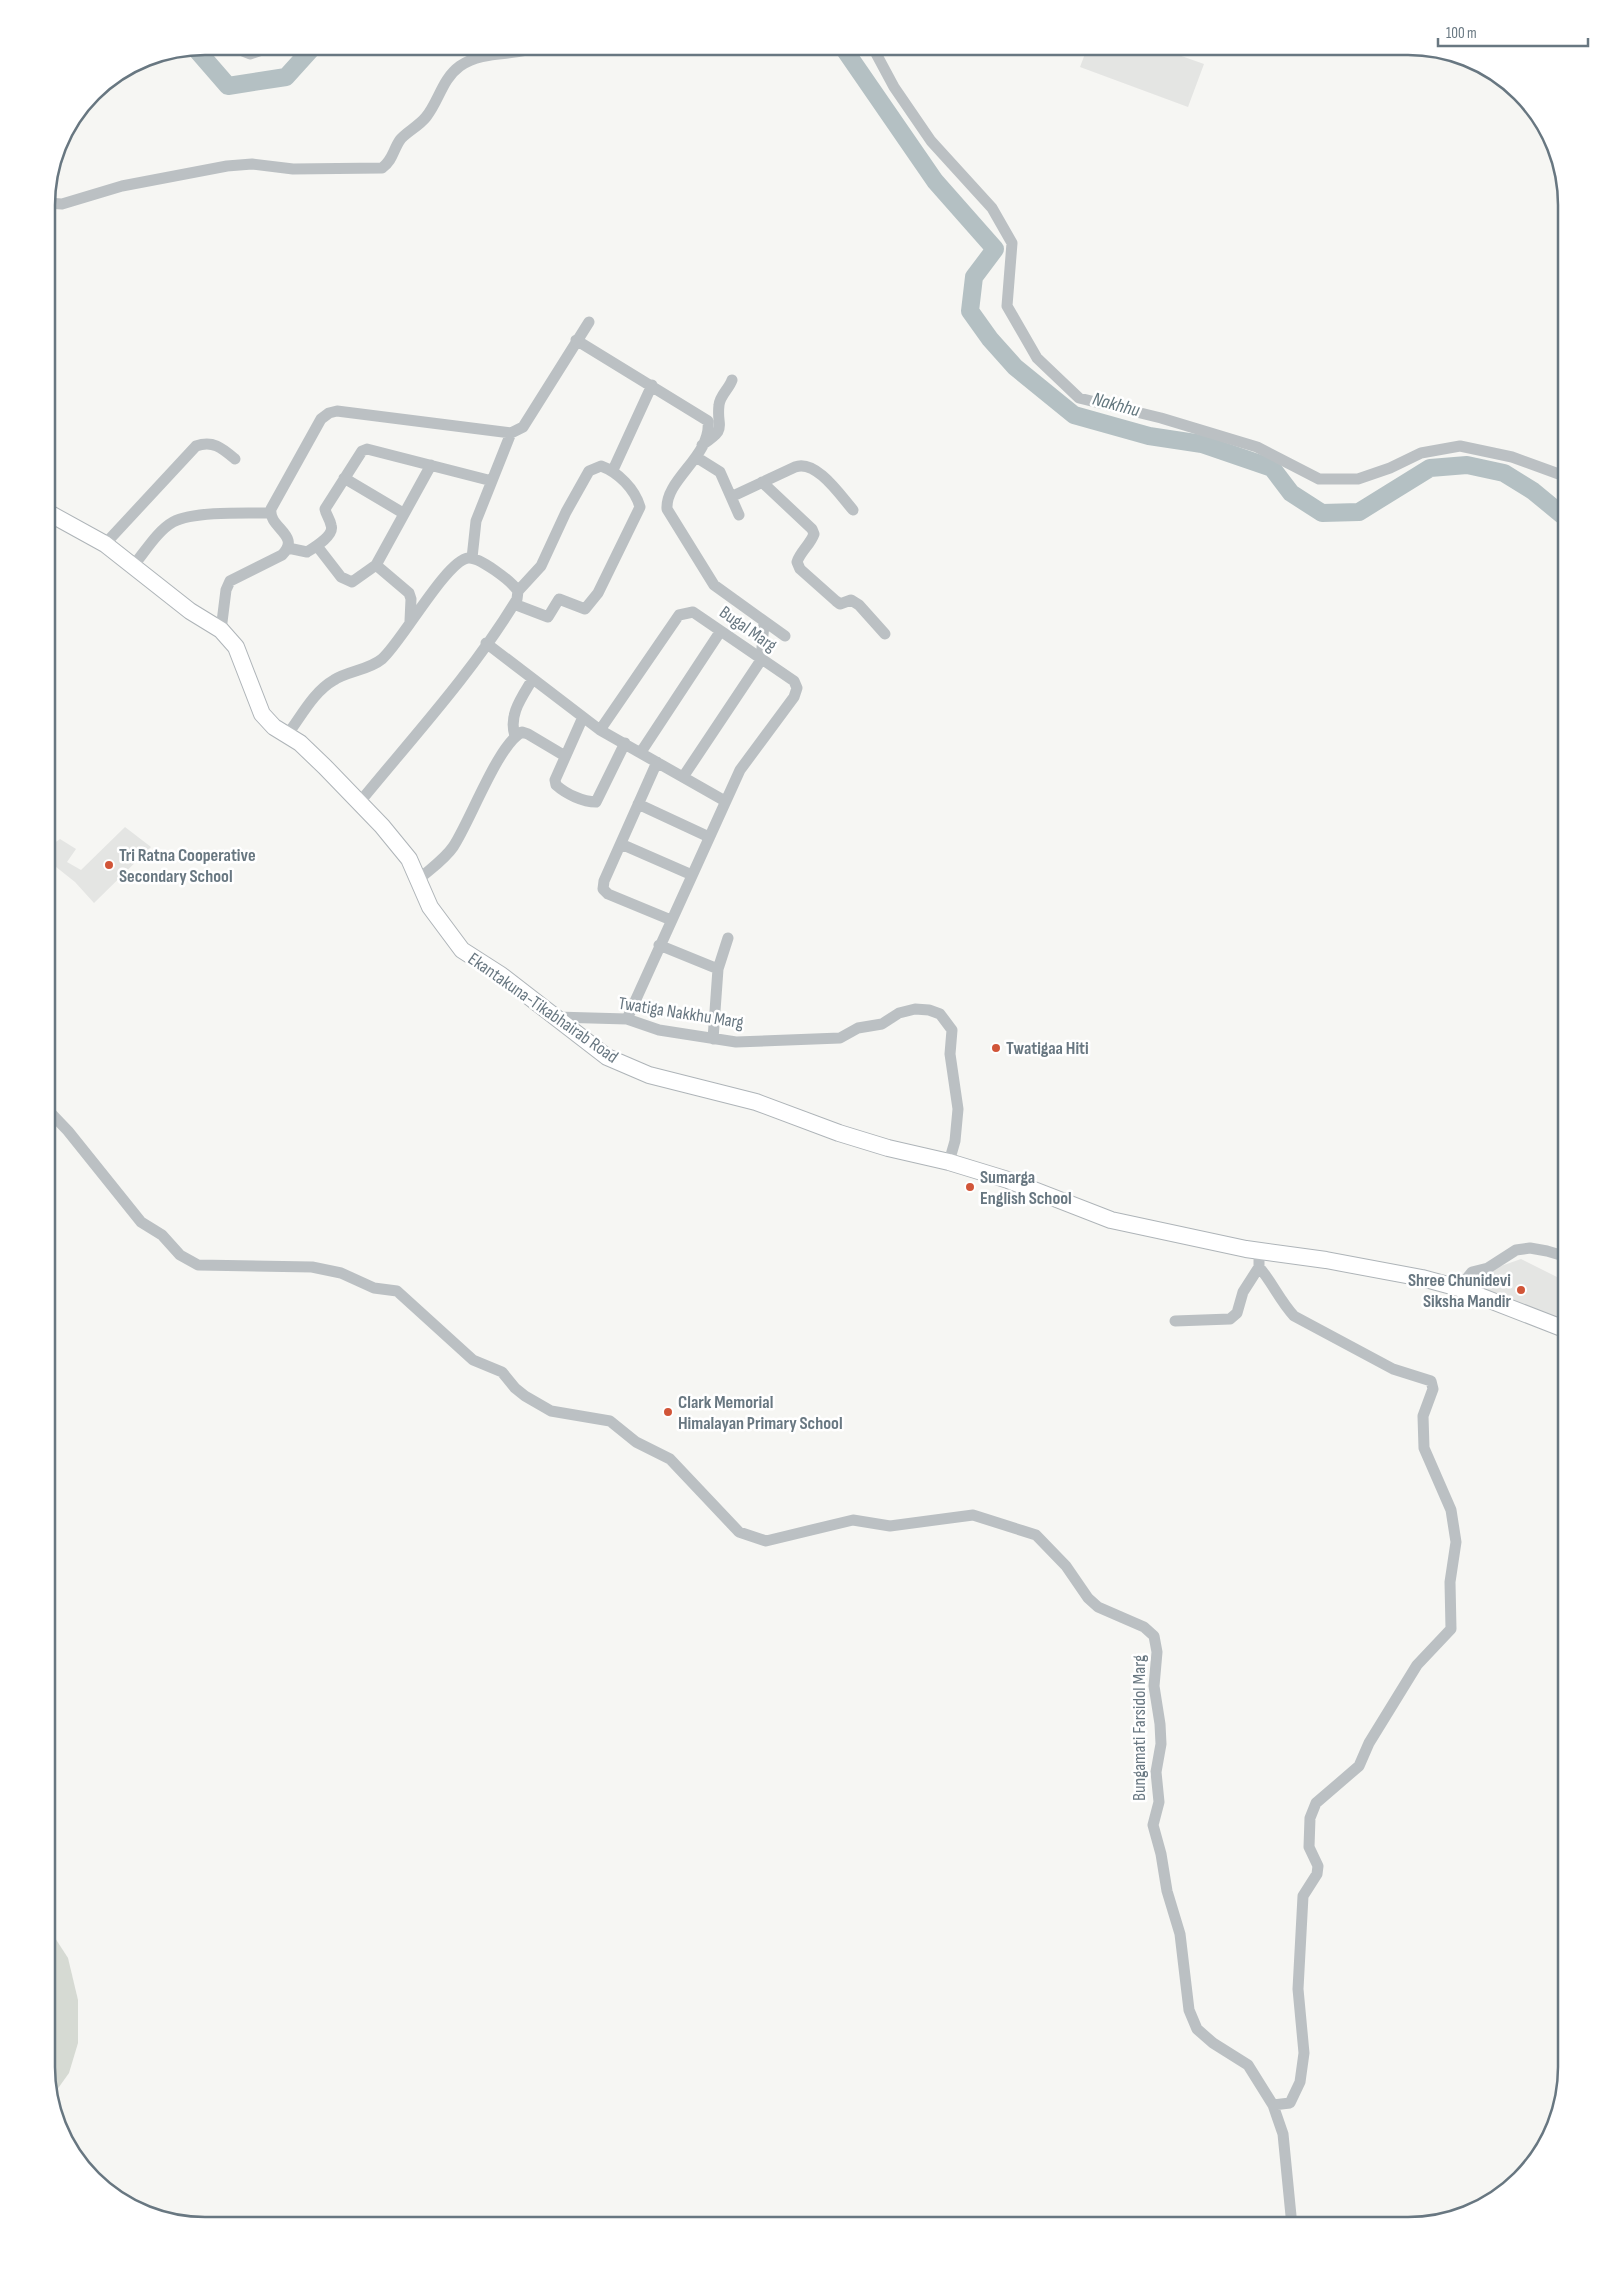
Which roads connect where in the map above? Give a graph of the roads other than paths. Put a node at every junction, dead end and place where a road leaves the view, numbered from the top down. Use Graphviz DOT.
graph roads {
  1 [pos="490,55"];
  2 [pos="877,55"];
  3 [pos="55,204"];
  4 [pos="589,322"];
  5 [pos="576,340"];
  6 [pos="732,380"];
  7 [pos="652,386"];
  8 [pos="512,433"];
  9 [pos="702,446"];
  10 [pos="696,457"];
  11 [pos="235,459"];
  12 [pos="431,465"];
  13 [pos="612,470"];
  14 [pos="1558,474"];
  15 [pos="344,478"];
  16 [pos="492,481"];
  17 [pos="762,482"];
  18 [pos="732,496"];
  19 [pos="853,510"];
  20 [pos="270,513"];
  21 [pos="403,514"];
  22 [pos="739,515"];
  23 [pos="55,517"];
  24 [pos="105,544"];
  25 [pos="317,546"];
  26 [pos="288,548"];
  27 [pos="472,558"];
  28 [pos="376,565"];
  29 [pos="133,566"];
  30 [pos="518,591"];
  31 [pos="514,604"];
  32 [pos="410,621"];
  33 [pos="764,623"];
  34 [pos="221,630"];
  35 [pos="720,632"];
  36 [pos="885,634"];
  37 [pos="785,636"];
  38 [pos="486,643"];
  39 [pos="761,660"];
  40 [pos="532,680"];
  41 [pos="584,717"];
  42 [pos="600,730"];
  43 [pos="287,735"];
  44 [pos="515,736"];
  45 [pos="625,744"];
  46 [pos="641,752"];
  47 [pos="565,756"];
  48 [pos="656,762"];
  49 [pos="683,777"];
  50 [pos="725,801"];
  51 [pos="359,803"];
  52 [pos="638,804"];
  53 [pos="709,837"];
  54 [pos="621,844"];
  55 [pos="692,875"];
  56 [pos="419,879"];
  57 [pos="671,920"];
  58 [pos="728,938"];
  59 [pos="660,945"];
  60 [pos="718,969"];
  61 [pos="556,1017"];
  62 [pos="627,1019"];
  63 [pos="713,1039"];
  64 [pos="55,1117"];
  65 [pos="949,1162"];
  66 [pos="1558,1254"];
  67 [pos="1255,1256"];
  68 [pos="1459,1288"];
  69 [pos="1175,1321"];
  70 [pos="1558,1326"];
  71 [pos="1273,2105"];
  72 [pos="1291,2217"];
  1 -- 3 [label="street"];
  2 -- 14 [label="street"];
  4 -- 5 [label="street"];
  5 -- 7 [label="street"];
  5 -- 8 [label="street"];
  6 -- 9 [label="street"];
  7 -- 9 [label="street"];
  7 -- 13 [label="street"];
  8 -- 16 [label="street"];
  8 -- 20 [label="street"];
  9 -- 10 [label="street"];
  10 -- 18 [label="street"];
  10 -- 33 [label="street"];
  11 -- 24 [label="street"];
  12 -- 15 [label="street"];
  12 -- 16 [label="street"];
  12 -- 21 [label="street"];
  13 -- 30 [label="street"];
  13 -- 31 [label="street"];
  15 -- 21 [label="street"];
  15 -- 25 [label="street"];
  16 -- 27 [label="street"];
  17 -- 18 [label="street"];
  17 -- 19 [label="street"];
  17 -- 36 [label="street"];
  18 -- 22 [label="street"];
  20 -- 26 [label="street"];
  20 -- 29 [label="street"];
  21 -- 28 [label="street"];
  23 -- 24 [label="main road, Ekantakuna-Tikabhairab Road"];
  24 -- 29 [label="main road, Ekantakuna-Tikabhairab Road"];
  25 -- 26 [label="street"];
  25 -- 28 [label="street"];
  26 -- 34 [label="street"];
  27 -- 30 [label="street"];
  27 -- 32 [label="street"];
  28 -- 32 [label="street"];
  29 -- 34 [label="main road, Ekantakuna-Tikabhairab Road"];
  30 -- 31 [label="street"];
  31 -- 38 [label="street"];
  32 -- 43 [label="street"];
  33 -- 37 [label="street"];
  33 -- 39 [label="street"];
  34 -- 43 [label="main road, Ekantakuna-Tikabhairab Road"];
  35 -- 39 [label="street, Bugal Marg"];
  35 -- 42 [label="street, Bugal Marg"];
  35 -- 46 [label="street"];
  38 -- 40 [label="street"];
  38 -- 51 [label="street"];
  39 -- 49 [label="street"];
  39 -- 50 [label="street, Bugal Marg"];
  40 -- 41 [label="street"];
  40 -- 44 [label="street"];
  41 -- 42 [label="street"];
  41 -- 47 [label="street"];
  42 -- 45 [label="street"];
  43 -- 51 [label="main road, Ekantakuna-Tikabhairab Road"];
  44 -- 47 [label="street"];
  44 -- 56 [label="street"];
  45 -- 46 [label="street"];
  45 -- 47 [label="street"];
  46 -- 48 [label="street"];
  48 -- 49 [label="street"];
  48 -- 52 [label="street"];
  49 -- 50 [label="street"];
  50 -- 53 [label="street, Bugal Marg"];
  51 -- 56 [label="main road, Ekantakuna-Tikabhairab Road"];
  52 -- 53 [label="street"];
  52 -- 54 [label="street"];
  53 -- 55 [label="street, Bugal Marg"];
  54 -- 55 [label="street"];
  54 -- 57 [label="street"];
  55 -- 57 [label="street, Bugal Marg"];
  56 -- 61 [label="main road, Ekantakuna-Tikabhairab Road"];
  57 -- 59 [label="street, Bugal Marg"];
  58 -- 60 [label="street"];
  59 -- 60 [label="street"];
  59 -- 62 [label="street, Bugal Marg"];
  60 -- 63 [label="street"];
  61 -- 62 [label="street, Twatiga Nakkhu Marg"];
  61 -- 65 [label="main road, Ekantakuna-Tikabhairab Road"];
  62 -- 63 [label="street, Twatiga Nakkhu Marg"];
  63 -- 65 [label="street, Twatiga Nakkhu Marg"];
  64 -- 71 [label="street, Bungamati Farsidol Marg"];
  65 -- 67 [label="main road, Ekantakuna-Tikabhairab Road"];
  66 -- 68 [label="street"];
  67 -- 68 [label="main road, Ekantakuna-Tikabhairab Road"];
  67 -- 69 [label="street"];
  67 -- 71 [label="street"];
  68 -- 70 [label="main road, Ekantakuna-Tikabhairab Road"];
  71 -- 72 [label="street, Bungamati Farsidol Marg"];
}
